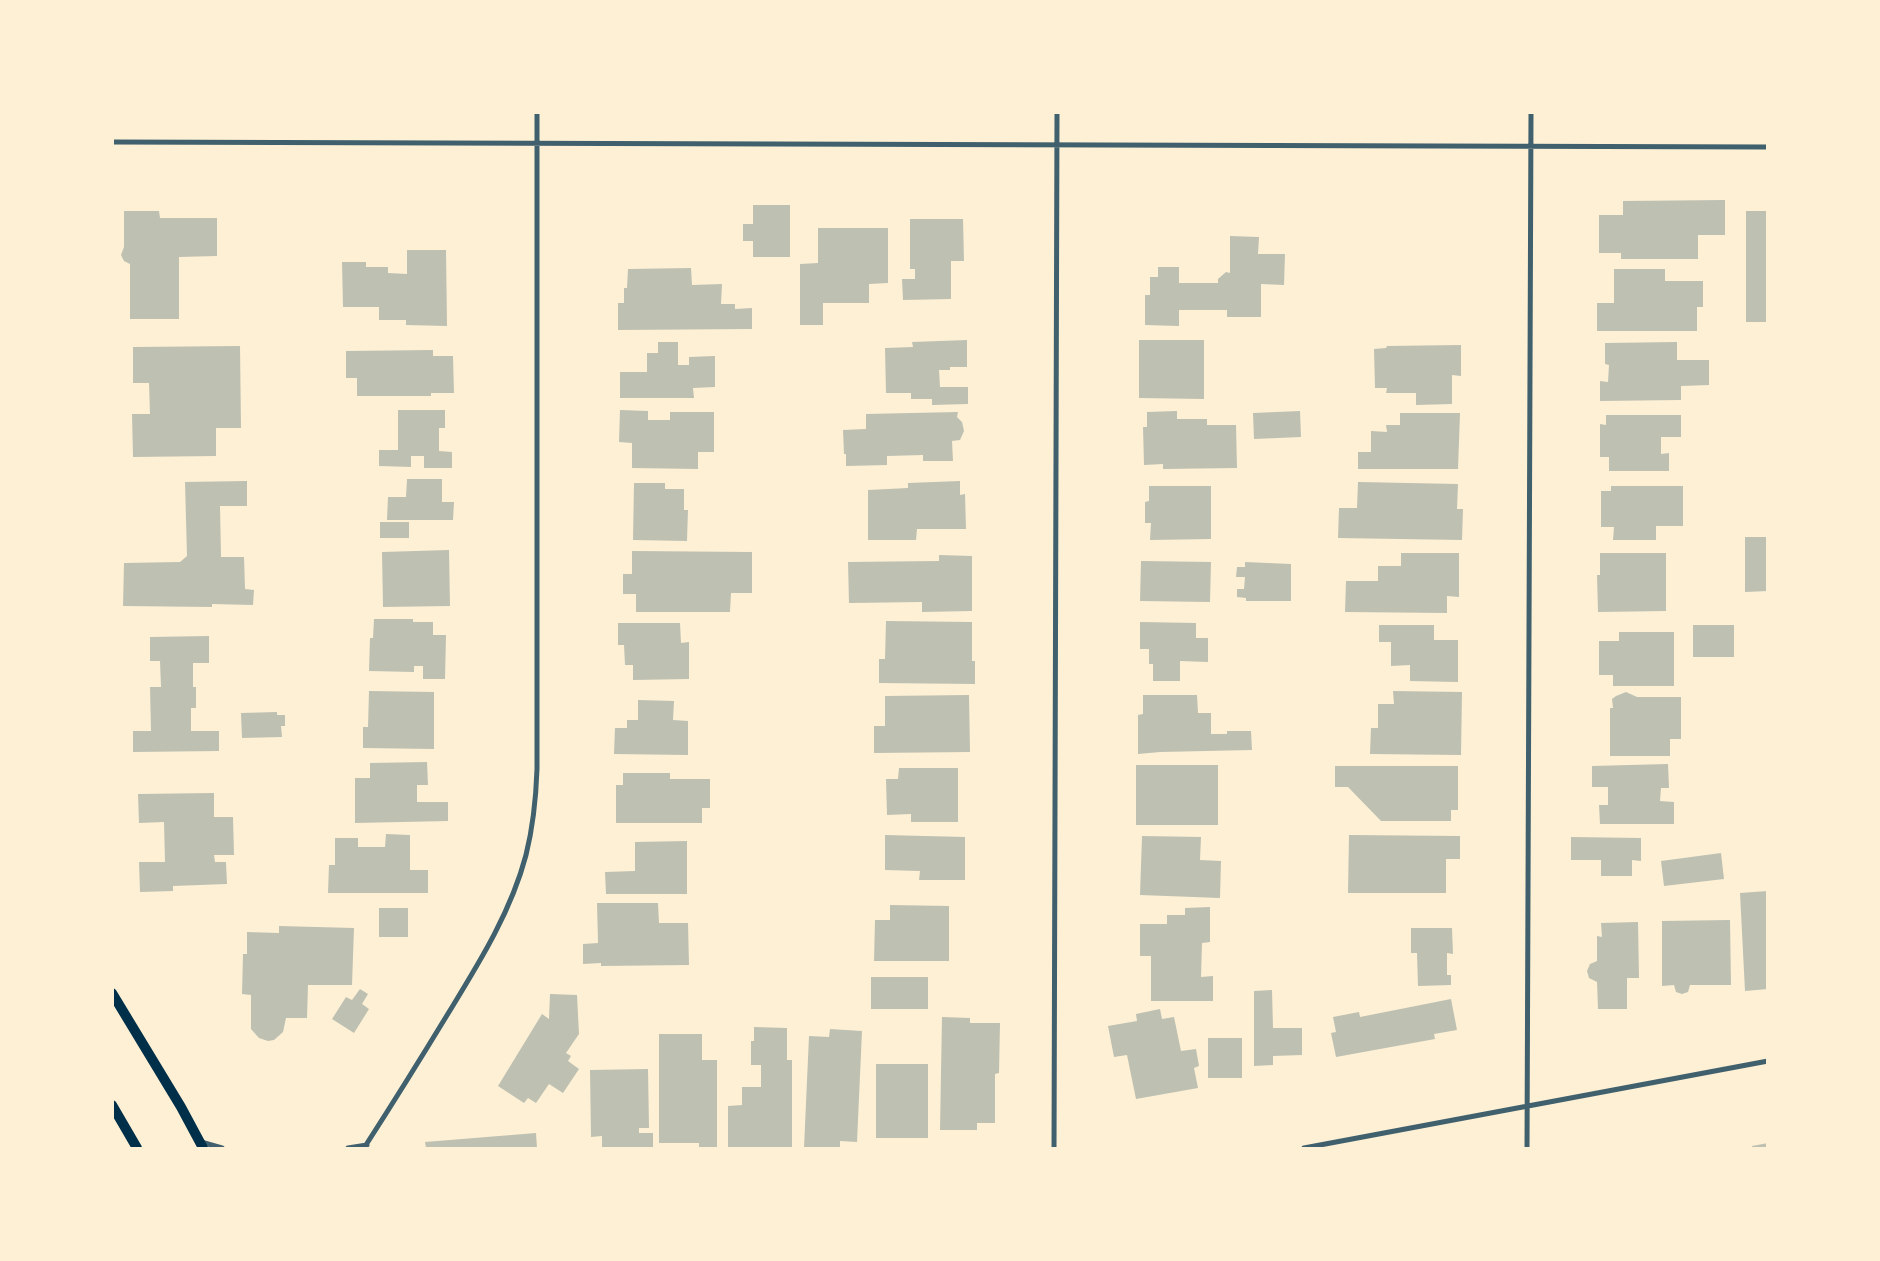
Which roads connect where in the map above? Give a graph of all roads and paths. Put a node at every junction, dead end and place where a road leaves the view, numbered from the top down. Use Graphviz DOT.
graph roads {
  1 [pos="537,112"];
  2 [pos="1057,112"];
  3 [pos="1531,112"];
  4 [pos="112,142"];
  5 [pos="537,143"];
  6 [pos="1057,145"];
  7 [pos="1531,146"];
  8 [pos="1768,146"];
  9 [pos="112,993"];
  10 [pos="1768,1061"];
  11 [pos="112,1105"];
  12 [pos="1527,1107"];
  13 [pos="202,1145"];
  14 [pos="366,1147"];
  15 [pos="137,1148"];
  16 [pos="222,1148"];
  17 [pos="348,1148"];
  18 [pos="1054,1148"];
  19 [pos="1304,1148"];
  20 [pos="1527,1148"];
  1 -- 5 [label="street"];
  2 -- 6 [label="street"];
  3 -- 7 [label="street"];
  4 -- 5 [label="street"];
  5 -- 6 [label="street"];
  5 -- 14 [label="street"];
  6 -- 7 [label="street"];
  6 -- 18 [label="street"];
  7 -- 8 [label="street"];
  7 -- 12 [label="street"];
  9 -- 13 [label="main road"];
  10 -- 12 [label="street"];
  11 -- 15 [label="main road"];
  12 -- 19 [label="street"];
  12 -- 20 [label="street"];
  13 -- 16 [label="street"];
  14 -- 17 [label="street"];
}
